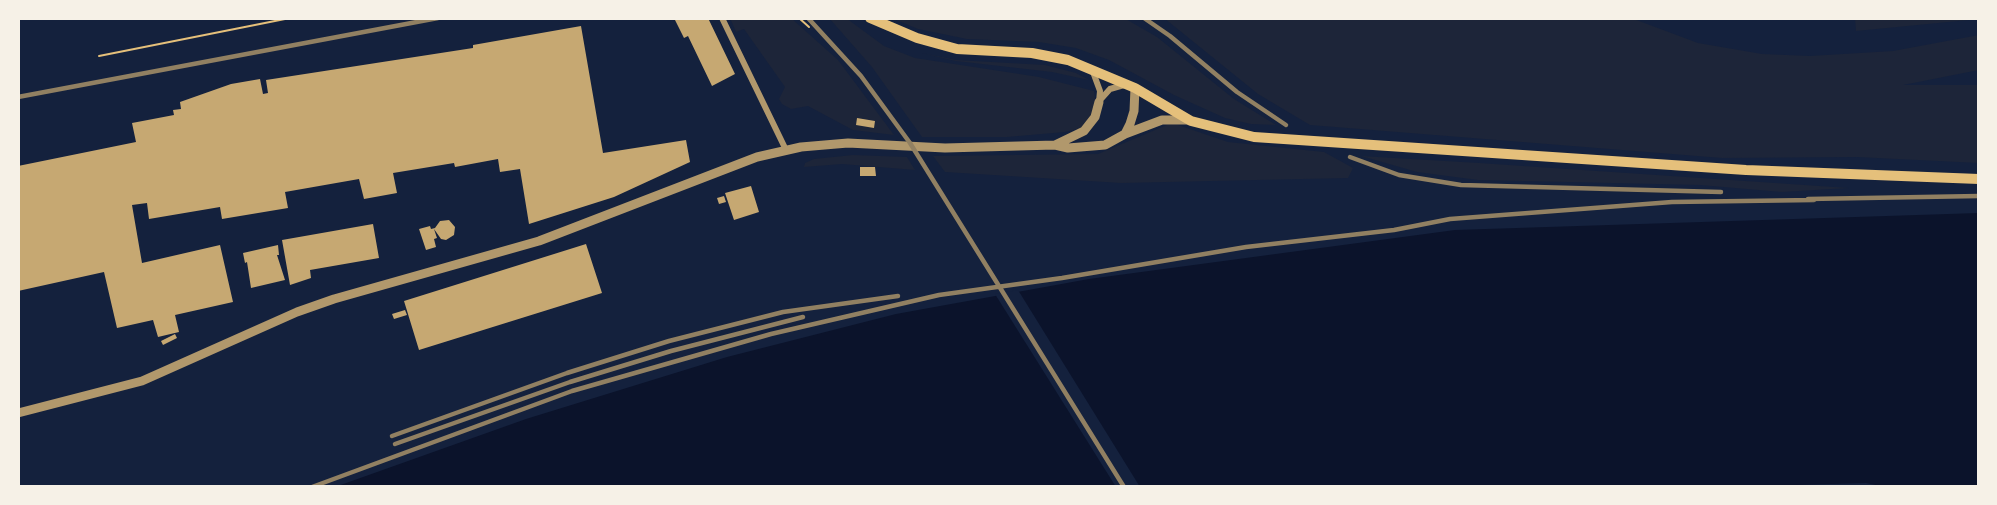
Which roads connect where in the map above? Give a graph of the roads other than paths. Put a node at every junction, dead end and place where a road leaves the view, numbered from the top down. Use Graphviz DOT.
graph roads {
  1 [pos="722,18"];
  2 [pos="870,18"];
  3 [pos="1092,68"];
  4 [pos="1130,86"];
  5 [pos="1099,102"];
  6 [pos="1191,121"];
  7 [pos="1125,134"];
  8 [pos="1055,145"];
  9 [pos="786,150"];
  10 [pos="1979,179"];
  11 [pos="18,413"];
  1 -- 9 [label="street"];
  2 -- 3 [label="main road"];
  3 -- 4 [label="main road"];
  3 -- 5 [label="street"];
  4 -- 5 [label="street"];
  4 -- 6 [label="main road"];
  4 -- 7 [label="street"];
  5 -- 8 [label="street"];
  6 -- 7 [label="street"];
  6 -- 10 [label="main road"];
  7 -- 8 [label="street"];
  8 -- 9 [label="street"];
  9 -- 11 [label="street"];
}
